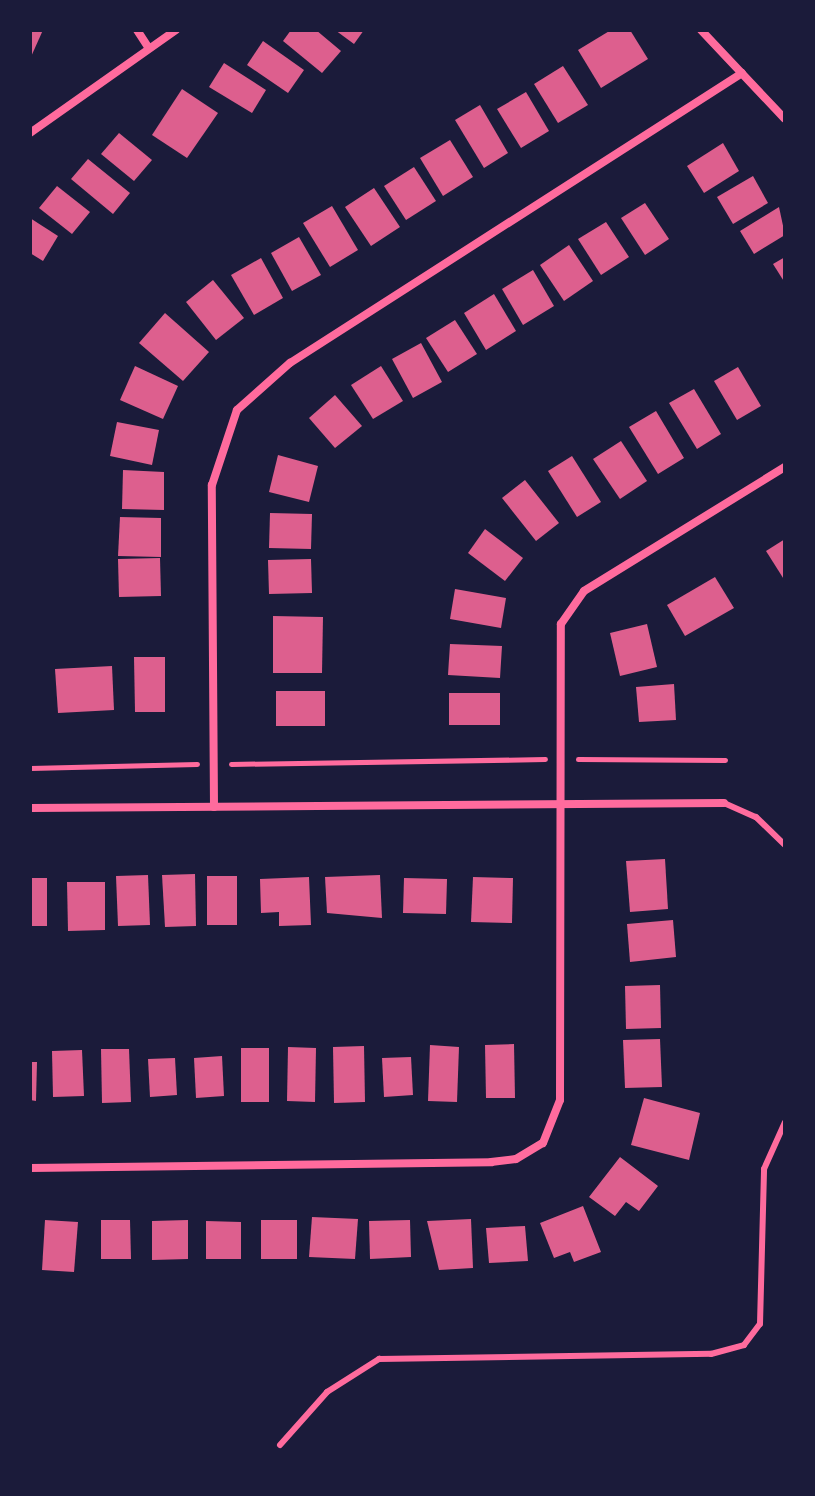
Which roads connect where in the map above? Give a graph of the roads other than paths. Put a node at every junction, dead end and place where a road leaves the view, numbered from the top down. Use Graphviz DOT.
graph roads {
  1 [pos="137,30"];
  2 [pos="176,30"];
  3 [pos="701,30"];
  4 [pos="148,47"];
  5 [pos="742,73"];
  6 [pos="785,119"];
  7 [pos="30,133"];
  8 [pos="785,467"];
  9 [pos="558,803"];
  10 [pos="724,803"];
  11 [pos="214,807"];
  12 [pos="30,808"];
  13 [pos="785,845"];
  14 [pos="785,1122"];
  15 [pos="30,1168"];
  16 [pos="280,1445"];
  1 -- 4 [label="street"];
  2 -- 4 [label="street"];
  3 -- 5 [label="street"];
  4 -- 7 [label="street"];
  5 -- 6 [label="street"];
  5 -- 11 [label="street"];
  8 -- 9 [label="street"];
  9 -- 10 [label="street"];
  9 -- 11 [label="street"];
  9 -- 15 [label="street"];
  10 -- 13 [label="lane"];
  11 -- 12 [label="street"];
  14 -- 16 [label="lane"];
}
